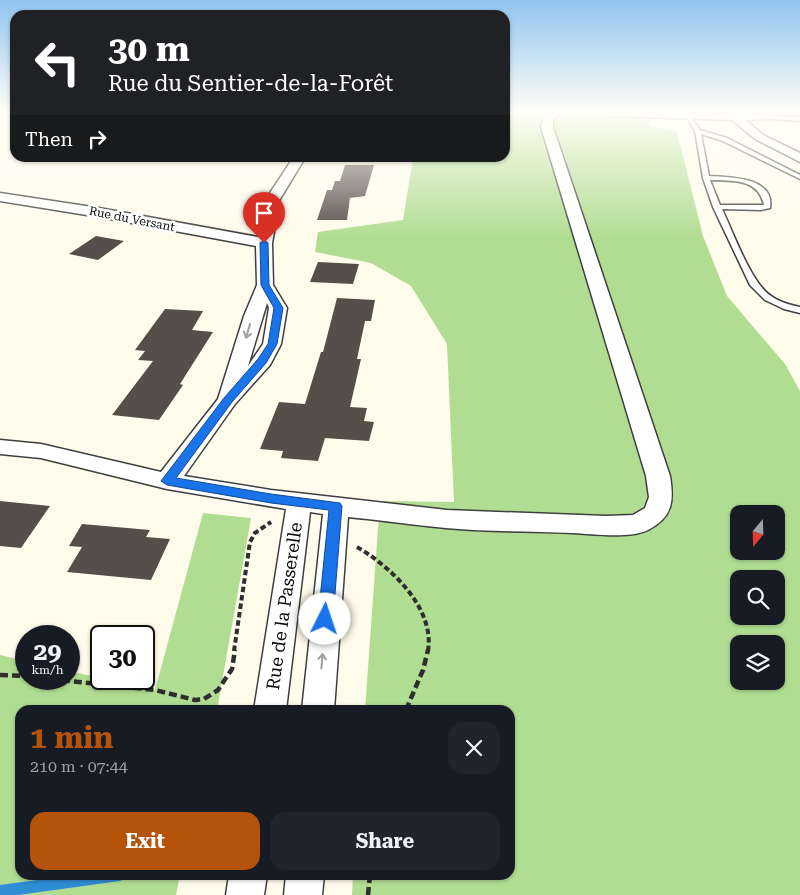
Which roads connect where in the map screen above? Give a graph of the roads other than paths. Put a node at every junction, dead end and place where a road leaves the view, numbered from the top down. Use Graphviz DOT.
graph roads {
  1 [pos="557,155"];
  2 [pos="702,155"];
  3 [pos="753,155"];
  4 [pos="296,162"];
  5 [pos="706,178"];
  6 [pos="800,178"];
  7 [pos="0,198"];
  8 [pos="717,206"];
  9 [pos="264,243"];
  10 [pos="265,285"];
  11 [pos="800,310"];
  12 [pos="228,400"];
  13 [pos="0,447"];
  14 [pos="167,481"];
  15 [pos="299,502"];
  16 [pos="336,506"];
  17 [pos="271,705"];
  18 [pos="318,705"];
  19 [pos="247,880"];
  20 [pos="304,880"];
  21 [pos="245,895"];
  22 [pos="303,895"];
  1 -- 16 [label="street"];
  2 -- 5 [label="lane"];
  3 -- 6 [label="lane"];
  4 -- 9 [label="street"];
  5 -- 8 [label="lane"];
  5 -- 8 [label="lane"];
  7 -- 9 [label="street, Rue du Versant"];
  8 -- 11 [label="lane"];
  9 -- 10 [label="street"];
  10 -- 12 [label="street, one-way"];
  10 -- 12 [label="street"];
  12 -- 14 [label="street"];
  13 -- 14 [label="street"];
  14 -- 15 [label="street"];
  15 -- 16 [label="street"];
  15 -- 17 [label="street, Rue de la Passerelle"];
  18 -- 16 [label="street, one-way"];
  19 -- 21 [label="street"];
  20 -- 22 [label="street"];
}
